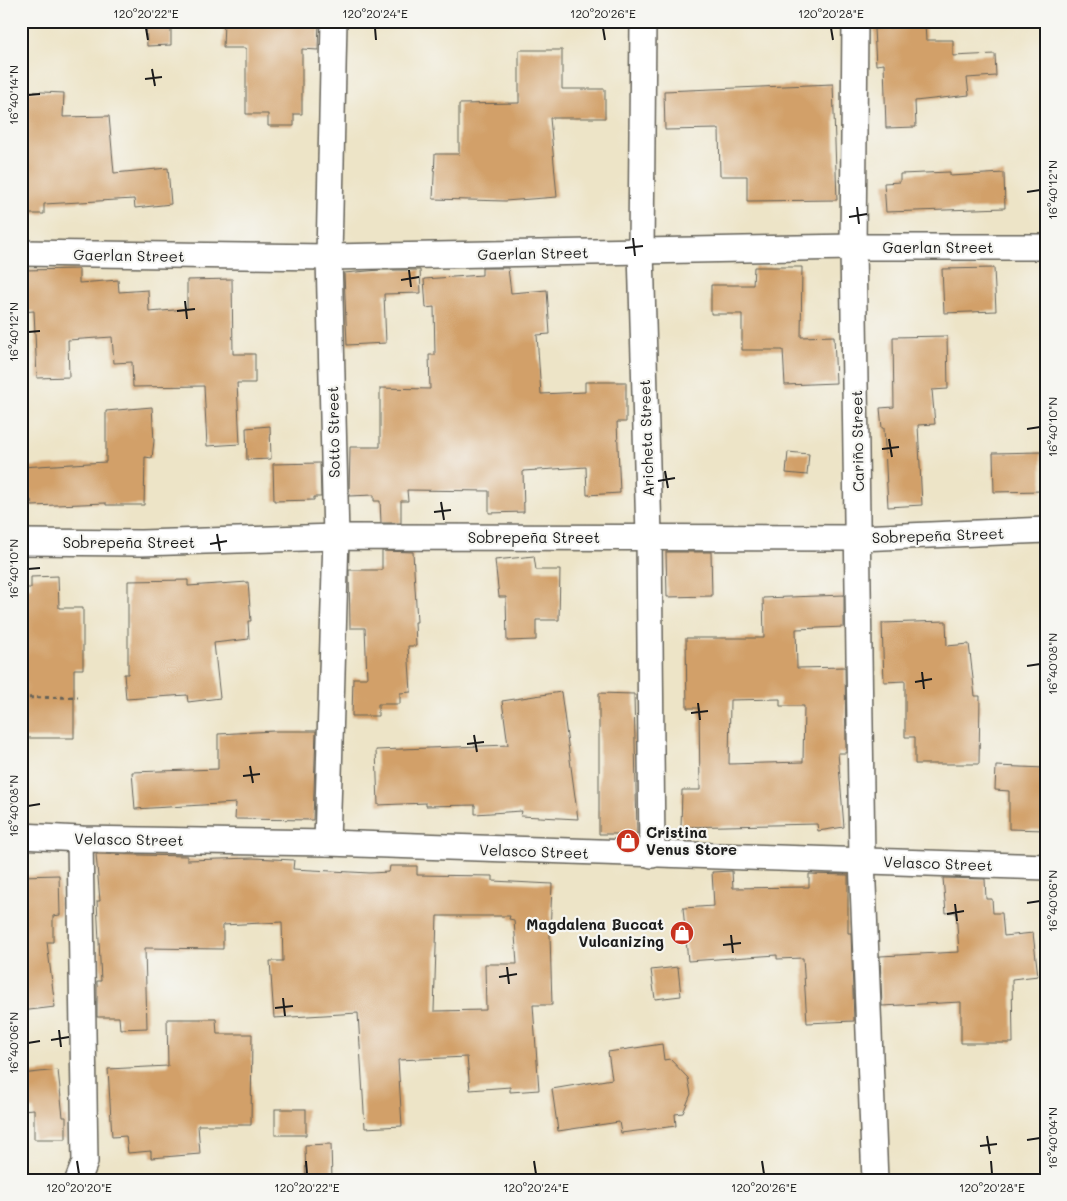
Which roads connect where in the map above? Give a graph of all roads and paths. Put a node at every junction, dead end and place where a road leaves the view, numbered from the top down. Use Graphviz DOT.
graph roads {
  1 [pos="334,21"];
  2 [pos="643,21"];
  3 [pos="855,21"];
  4 [pos="1046,247"];
  5 [pos="853,248"];
  6 [pos="641,251"];
  7 [pos="21,253"];
  8 [pos="329,257"];
  9 [pos="1046,530"];
  10 [pos="649,536"];
  11 [pos="336,537"];
  12 [pos="859,538"];
  13 [pos="21,542"];
  14 [pos="78,697"];
  15 [pos="21,698"];
  16 [pos="21,836"];
  17 [pos="80,839"];
  18 [pos="327,842"];
  19 [pos="652,855"];
  20 [pos="862,860"];
  21 [pos="1046,867"];
  22 [pos="81,1171"];
  23 [pos="875,1180"];
  1 -- 8 [label="street, Sotto Street"];
  2 -- 6 [label="street, Aricheta Street"];
  3 -- 5 [label="street, Cariño Street"];
  4 -- 5 [label="street, Gaerlan Street"];
  5 -- 6 [label="street, Gaerlan Street"];
  5 -- 12 [label="street, Cariño Street"];
  6 -- 8 [label="street, Gaerlan Street"];
  6 -- 10 [label="street, Aricheta Street"];
  7 -- 8 [label="street, Gaerlan Street"];
  8 -- 11 [label="street, Sotto Street"];
  9 -- 12 [label="street, Sobrepeña Street"];
  10 -- 11 [label="street, Sobrepeña Street"];
  10 -- 12 [label="street, Sobrepeña Street"];
  10 -- 19 [label="street, Aricheta Street"];
  11 -- 13 [label="street, Sobrepeña Street"];
  11 -- 18 [label="street, Sotto Street"];
  12 -- 20 [label="street, Cariño Street"];
  14 -- 15 [label="path"];
  16 -- 17 [label="street, Velasco Street"];
  17 -- 18 [label="street, Velasco Street"];
  17 -- 22 [label="street"];
  18 -- 19 [label="street, Velasco Street"];
  19 -- 20 [label="street, Velasco Street"];
  20 -- 21 [label="street, Velasco Street"];
  20 -- 23 [label="street, Cariño Street"];
}
